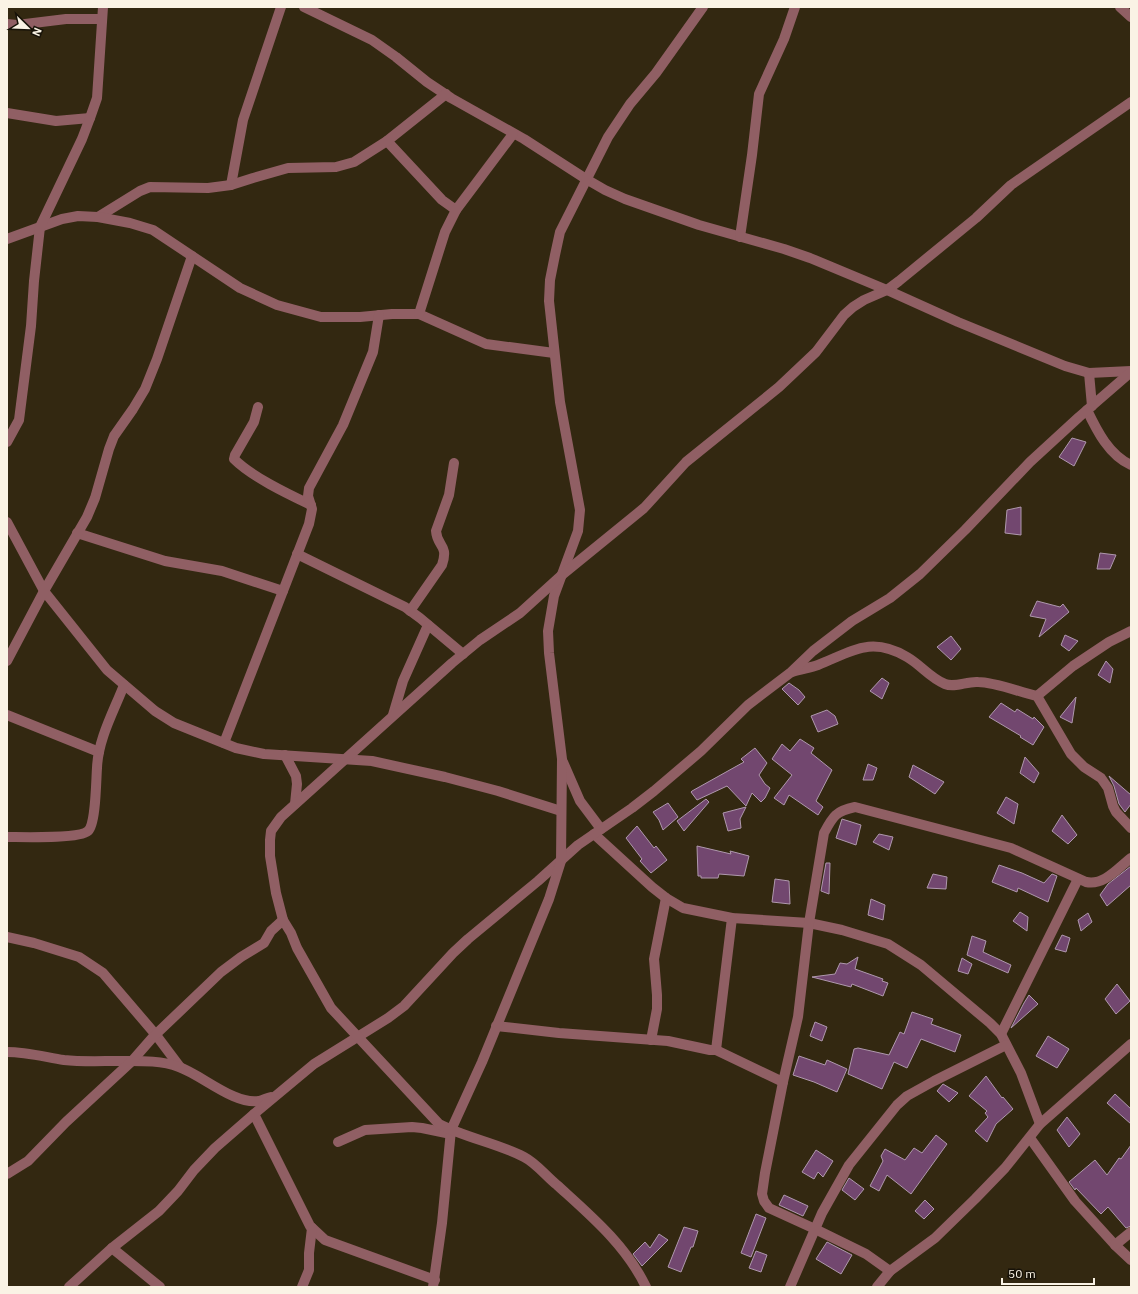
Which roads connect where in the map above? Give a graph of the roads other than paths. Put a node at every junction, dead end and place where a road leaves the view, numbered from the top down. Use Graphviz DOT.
graph roads {
  1 [pos="103,7"];
  2 [pos="281,7"];
  3 [pos="304,7"];
  4 [pos="703,7"];
  5 [pos="794,7"];
  6 [pos="1120,7"];
  7 [pos="1131,17"];
  8 [pos="102,19"];
  9 [pos="7,24"];
  10 [pos="446,94"];
  11 [pos="1131,102"];
  12 [pos="7,113"];
  13 [pos="90,118"];
  14 [pos="513,134"];
  15 [pos="387,141"];
  16 [pos="586,179"];
  17 [pos="230,185"];
  18 [pos="456,210"];
  19 [pos="98,217"];
  20 [pos="40,227"];
  21 [pos="740,237"];
  22 [pos="7,239"];
  23 [pos="192,256"];
  24 [pos="887,290"];
  25 [pos="420,314"];
  26 [pos="379,315"];
  27 [pos="554,353"];
  28 [pos="1131,372"];
  29 [pos="1089,373"];
  30 [pos="258,407"];
  31 [pos="1089,408"];
  32 [pos="7,442"];
  33 [pos="454,463"];
  34 [pos="1131,465"];
  35 [pos="311,505"];
  36 [pos="7,522"];
  37 [pos="77,533"];
  38 [pos="297,554"];
  39 [pos="563,574"];
  40 [pos="44,591"];
  41 [pos="284,591"];
  42 [pos="410,611"];
  43 [pos="428,625"];
  44 [pos="1131,631"];
  45 [pos="463,654"];
  46 [pos="7,661"];
  47 [pos="790,672"];
  48 [pos="124,685"];
  49 [pos="1037,696"];
  50 [pos="7,715"];
  51 [pos="393,716"];
  52 [pos="224,743"];
  53 [pos="99,752"];
  54 [pos="285,755"];
  55 [pos="346,758"];
  56 [pos="562,759"];
  57 [pos="295,804"];
  58 [pos="561,811"];
  59 [pos="1131,828"];
  60 [pos="598,832"];
  61 [pos="7,837"];
  62 [pos="1131,858"];
  63 [pos="560,860"];
  64 [pos="1078,878"];
  65 [pos="666,898"];
  66 [pos="732,918"];
  67 [pos="283,920"];
  68 [pos="809,923"];
  69 [pos="7,937"];
  70 [pos="496,1026"];
  71 [pos="1001,1034"];
  72 [pos="156,1035"];
  73 [pos="358,1036"];
  74 [pos="651,1040"];
  75 [pos="1131,1044"];
  76 [pos="1006,1045"];
  77 [pos="716,1050"];
  78 [pos="7,1052"];
  79 [pos="132,1061"];
  80 [pos="180,1067"];
  81 [pos="783,1082"];
  82 [pos="280,1094"];
  83 [pos="254,1114"];
  84 [pos="1040,1124"];
  85 [pos="451,1132"];
  86 [pos="1030,1138"];
  87 [pos="338,1142"];
  88 [pos="7,1174"];
  89 [pos="312,1228"];
  90 [pos="815,1229"];
  91 [pos="1131,1232"];
  92 [pos="1115,1245"];
  93 [pos="112,1248"];
  94 [pos="1131,1260"];
  95 [pos="890,1271"];
  96 [pos="434,1283"];
  97 [pos="69,1287"];
  98 [pos="160,1287"];
  99 [pos="302,1287"];
  100 [pos="646,1287"];
  101 [pos="790,1287"];
  102 [pos="877,1287"];
  1 -- 8 [label="street"];
  2 -- 17 [label="street"];
  3 -- 10 [label="street"];
  4 -- 16 [label="street"];
  5 -- 21 [label="street"];
  6 -- 7 [label="street"];
  8 -- 9 [label="street"];
  8 -- 13 [label="street"];
  10 -- 14 [label="street"];
  10 -- 15 [label="street"];
  11 -- 24 [label="street"];
  12 -- 13 [label="street"];
  13 -- 20 [label="street"];
  14 -- 16 [label="street"];
  14 -- 18 [label="street"];
  15 -- 17 [label="street"];
  15 -- 18 [label="street"];
  16 -- 21 [label="street"];
  16 -- 27 [label="street"];
  17 -- 19 [label="street"];
  18 -- 25 [label="street"];
  19 -- 20 [label="street"];
  19 -- 23 [label="street"];
  20 -- 22 [label="street"];
  20 -- 32 [label="street"];
  21 -- 24 [label="street"];
  23 -- 26 [label="street"];
  23 -- 37 [label="street"];
  24 -- 29 [label="street"];
  24 -- 39 [label="street"];
  25 -- 26 [label="street"];
  25 -- 27 [label="street"];
  26 -- 35 [label="street"];
  27 -- 39 [label="street"];
  28 -- 29 [label="street"];
  28 -- 31 [label="street"];
  29 -- 31 [label="street"];
  30 -- 35 [label="street"];
  31 -- 34 [label="street"];
  31 -- 47 [label="street"];
  33 -- 42 [label="street"];
  35 -- 38 [label="street"];
  36 -- 40 [label="street"];
  37 -- 40 [label="street"];
  37 -- 41 [label="street"];
  38 -- 41 [label="street"];
  38 -- 42 [label="street"];
  39 -- 45 [label="street"];
  39 -- 56 [label="street"];
  40 -- 46 [label="street"];
  40 -- 48 [label="street"];
  41 -- 52 [label="street"];
  42 -- 43 [label="street"];
  43 -- 45 [label="street"];
  43 -- 51 [label="street"];
  44 -- 49 [label="street"];
  45 -- 51 [label="street"];
  47 -- 49 [label="street"];
  47 -- 60 [label="street"];
  48 -- 52 [label="street"];
  48 -- 53 [label="street"];
  49 -- 59 [label="street"];
  50 -- 53 [label="street"];
  51 -- 55 [label="street"];
  52 -- 54 [label="street"];
  53 -- 61 [label="street"];
  54 -- 55 [label="street"];
  54 -- 57 [label="street"];
  55 -- 57 [label="street"];
  55 -- 58 [label="street"];
  56 -- 58 [label="street"];
  56 -- 60 [label="street"];
  57 -- 67 [label="street"];
  58 -- 63 [label="street"];
  60 -- 63 [label="street"];
  60 -- 65 [label="street"];
  62 -- 64 [label="street"];
  63 -- 70 [label="street"];
  63 -- 73 [label="street"];
  64 -- 68 [label="street"];
  64 -- 71 [label="street"];
  65 -- 66 [label="street"];
  65 -- 74 [label="street"];
  66 -- 68 [label="street"];
  66 -- 77 [label="street"];
  67 -- 72 [label="street"];
  67 -- 73 [label="street"];
  68 -- 71 [label="street"];
  68 -- 81 [label="street"];
  69 -- 72 [label="street"];
  70 -- 74 [label="street"];
  70 -- 85 [label="street"];
  71 -- 76 [label="street"];
  72 -- 79 [label="street"];
  72 -- 80 [label="street"];
  73 -- 82 [label="street"];
  73 -- 85 [label="street"];
  74 -- 77 [label="street"];
  75 -- 84 [label="street"];
  76 -- 84 [label="street"];
  76 -- 90 [label="street"];
  77 -- 81 [label="street"];
  78 -- 79 [label="street"];
  79 -- 80 [label="street"];
  79 -- 88 [label="street"];
  80 -- 82 [label="street"];
  81 -- 90 [label="street"];
  82 -- 83 [label="street"];
  83 -- 89 [label="street"];
  83 -- 93 [label="street"];
  84 -- 86 [label="street"];
  85 -- 87 [label="street"];
  85 -- 96 [label="street"];
  85 -- 100 [label="street"];
  86 -- 92 [label="street"];
  86 -- 95 [label="street"];
  89 -- 96 [label="street"];
  89 -- 99 [label="street"];
  90 -- 95 [label="street"];
  90 -- 101 [label="street"];
  91 -- 92 [label="street"];
  92 -- 94 [label="street"];
  93 -- 97 [label="street"];
  93 -- 98 [label="street"];
  95 -- 102 [label="street"];
}
